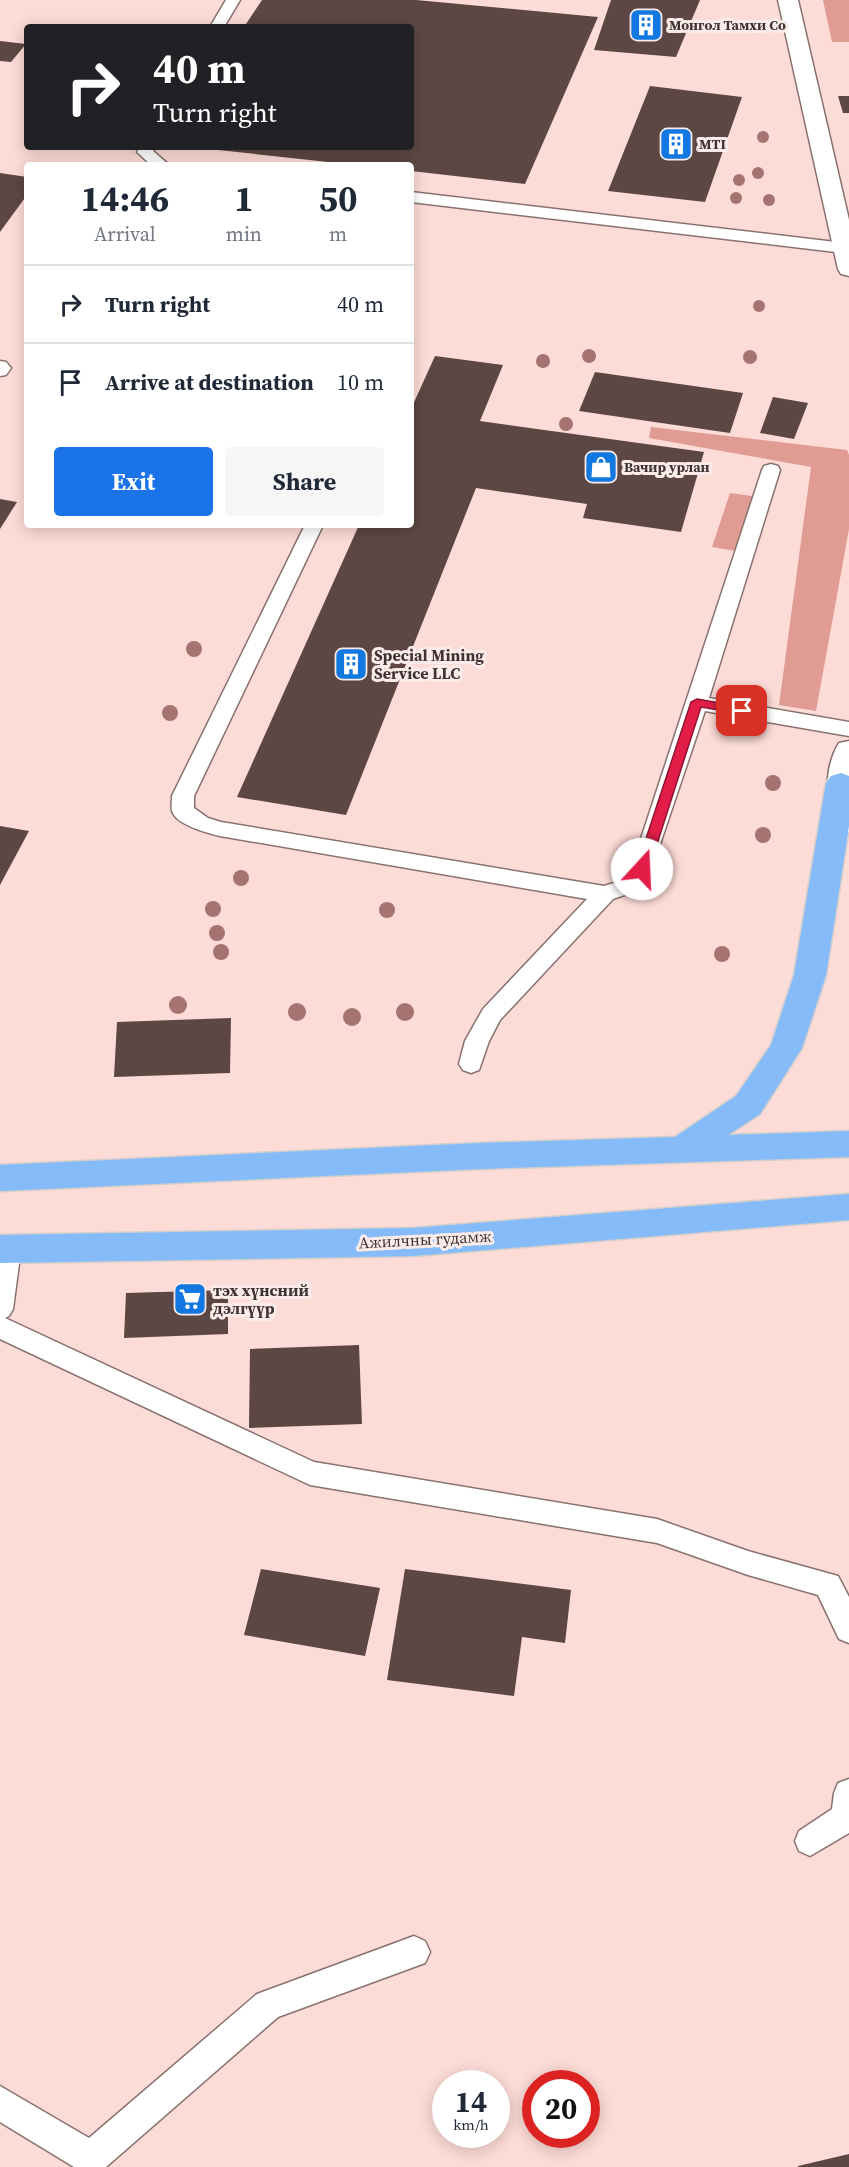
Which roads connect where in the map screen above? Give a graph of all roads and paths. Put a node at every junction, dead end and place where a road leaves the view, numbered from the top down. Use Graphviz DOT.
graph roads {
  1 [pos="233,0"];
  2 [pos="788,0"];
  3 [pos="219,24"];
  4 [pos="146,150"];
  5 [pos="157,162"];
  6 [pos="414,196"];
  7 [pos="847,259"];
  8 [pos="0,366"];
  9 [pos="0,371"];
  10 [pos="771,470"];
  11 [pos="313,528"];
  12 [pos="697,702"];
  13 [pos="849,729"];
  14 [pos="849,750"];
  15 [pos="841,783"];
  16 [pos="849,822"];
  17 [pos="606,894"];
  18 [pos="471,1064"];
  19 [pos="849,1144"];
  20 [pos="679,1151"];
  21 [pos="0,1178"];
  22 [pos="849,1207"];
  23 [pos="4,1249"];
  24 [pos="0,1309"];
  25 [pos="0,1327"];
  26 [pos="849,1630"];
  27 [pos="849,1794"];
  28 [pos="810,1840"];
  29 [pos="414,1952"];
  30 [pos="0,2103"];
  31 [pos="91,2162"];
  1 -- 3 [label="lane"];
  2 -- 7 [label="street"];
  4 -- 5 [label="lane"];
  6 -- 7 [label="lane"];
  8 -- 9 [label="lane"];
  10 -- 12 [label="lane"];
  11 -- 17 [label="lane"];
  12 -- 13 [label="lane"];
  12 -- 17 [label="lane"];
  14 -- 15 [label="street"];
  15 -- 16 [label="street"];
  15 -- 20 [label="main road"];
  17 -- 18 [label="lane"];
  19 -- 20 [label="main road"];
  20 -- 21 [label="main road"];
  22 -- 23 [label="main road, Ажилчны гудамж"];
  23 -- 24 [label="lane"];
  25 -- 26 [label="lane"];
  27 -- 28 [label="lane"];
  29 -- 31 [label="lane"];
  30 -- 31 [label="lane"];
}
